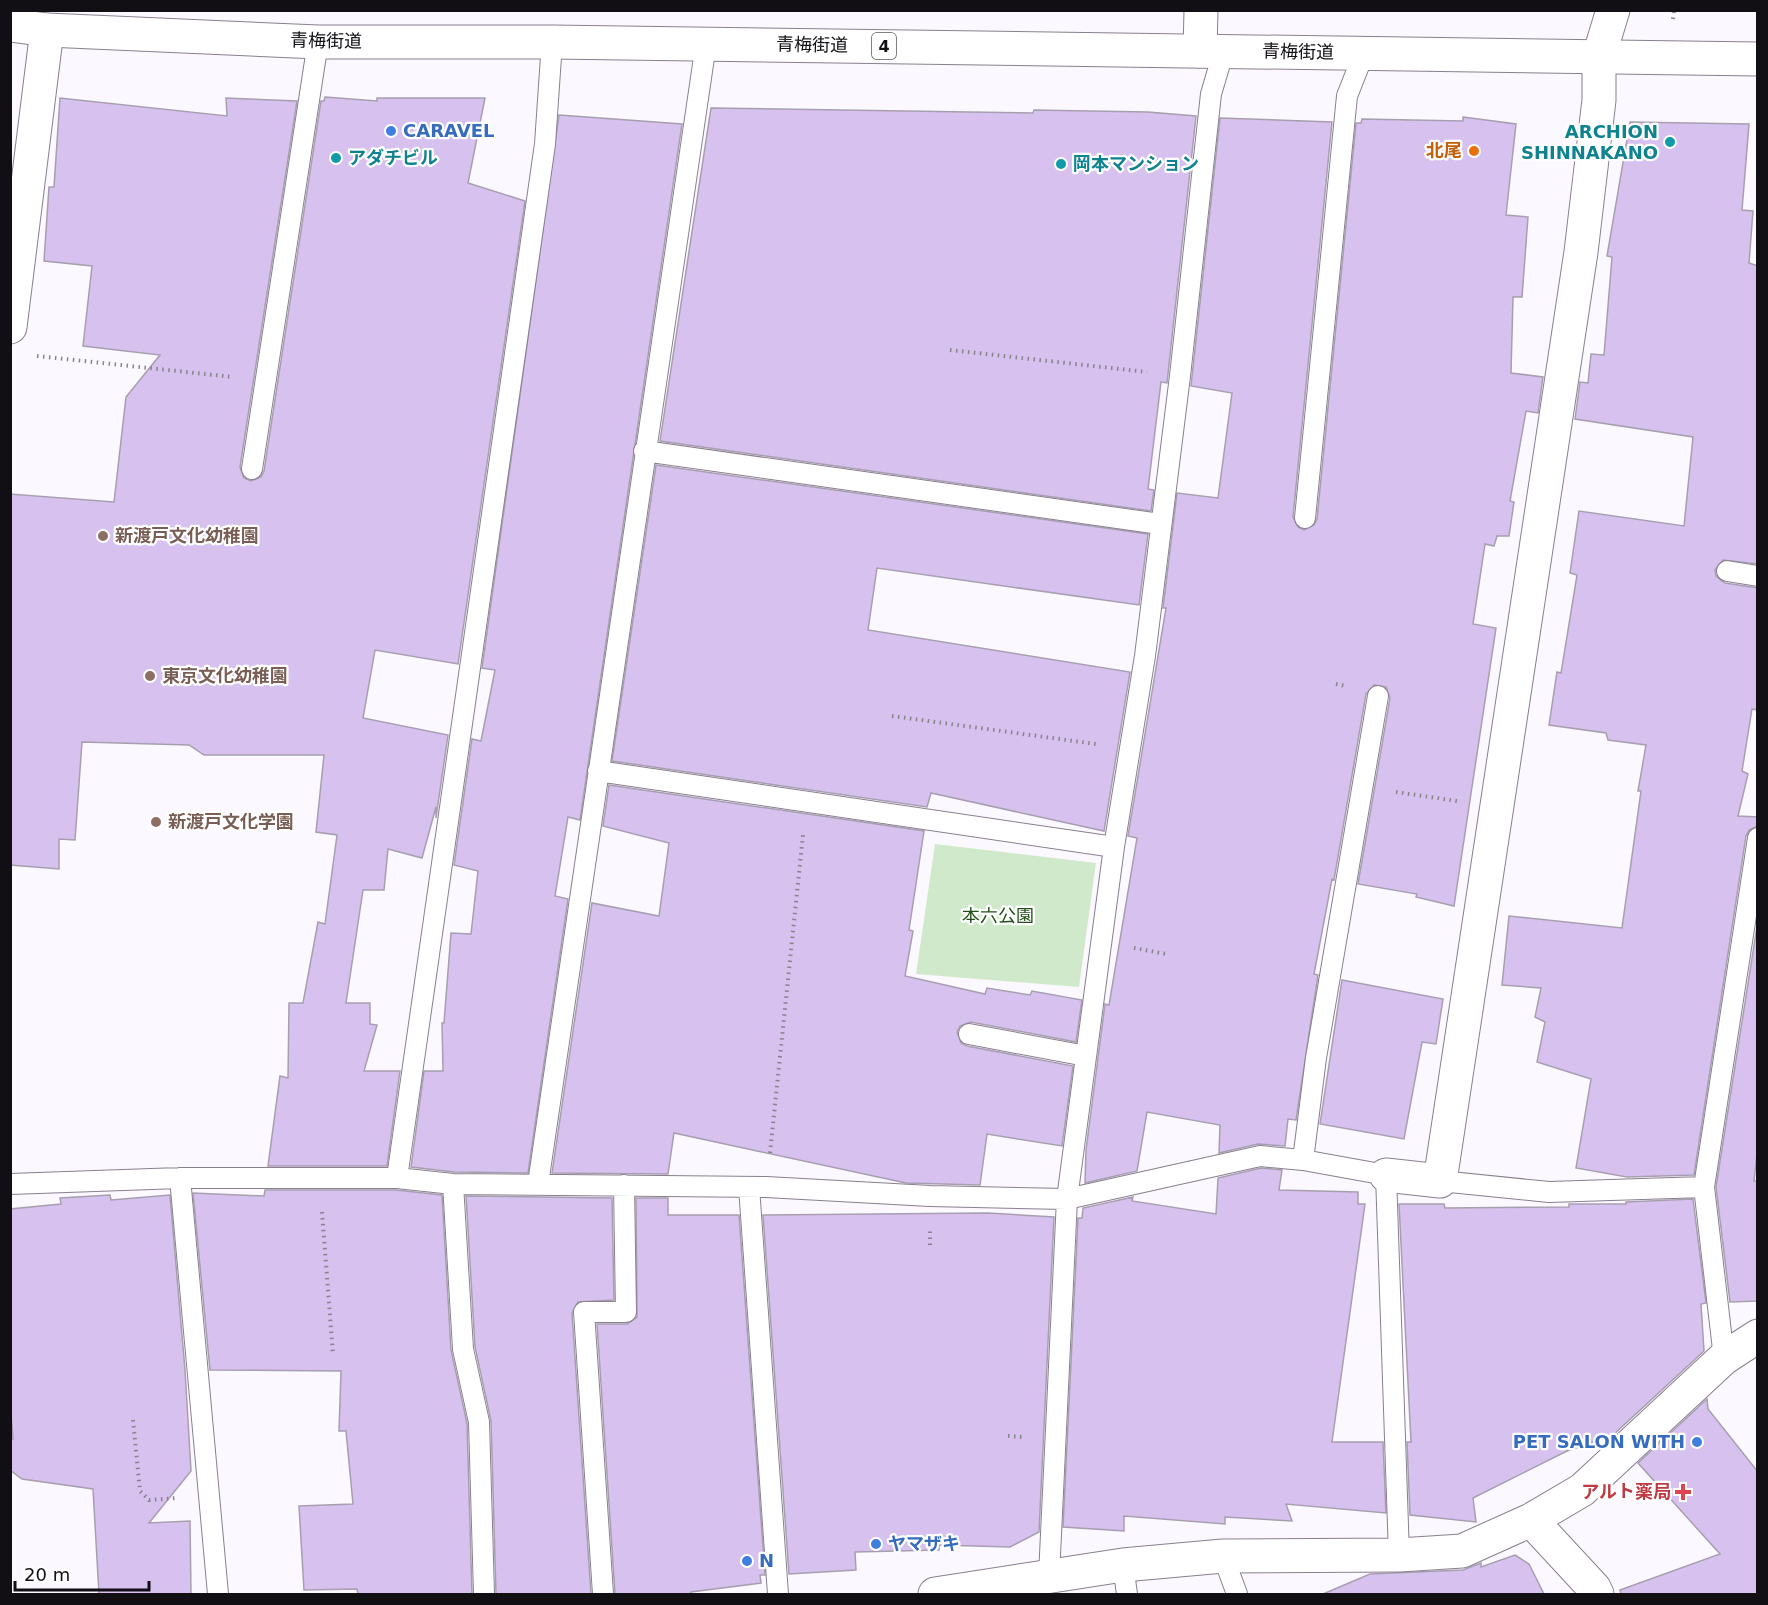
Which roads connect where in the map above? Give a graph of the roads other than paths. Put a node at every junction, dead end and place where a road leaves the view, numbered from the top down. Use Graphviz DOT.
graph roads {
  1 [pos="1201,10"];
  2 [pos="1613,10"];
  3 [pos="10,25"];
  4 [pos="47,30"];
  5 [pos="318,42"];
  6 [pos="552,42"];
  7 [pos="706,44"];
  8 [pos="1212,51"];
  9 [pos="1364,53"];
  10 [pos="1599,56"];
  11 [pos="1758,59"];
  12 [pos="10,327"];
  13 [pos="644,452"];
  14 [pos="252,469"];
  15 [pos="1305,518"];
  16 [pos="1160,524"];
  17 [pos="1727,570"];
  18 [pos="1758,576"];
  19 [pos="1378,696"];
  20 [pos="598,771"];
  21 [pos="1758,838"];
  22 [pos="1114,846"];
  23 [pos="969,1034"];
  24 [pos="1086,1056"];
  25 [pos="1303,1160"];
  26 [pos="1386,1175"];
  27 [pos="180,1178"];
  28 [pos="397,1178"];
  29 [pos="1440,1181"];
  30 [pos="10,1184"];
  31 [pos="453,1184"];
  32 [pos="538,1184"];
  33 [pos="624,1185"];
  34 [pos="758,1187"];
  35 [pos="1704,1187"];
  36 [pos="1067,1199"];
  37 [pos="1758,1336"];
  38 [pos="1724,1358"];
  39 [pos="1531,1520"];
  40 [pos="1399,1555"];
  41 [pos="1223,1556"];
  42 [pos="1049,1576"];
  43 [pos="1125,1580"];
  44 [pos="218,1594"];
  45 [pos="484,1594"];
  46 [pos="603,1594"];
  47 [pos="777,1594"];
  48 [pos="935,1594"];
  49 [pos="1237,1594"];
  50 [pos="1597,1594"];
  1 -- 8 [label="street"];
  2 -- 10 [label="street"];
  3 -- 4 [label="street, 青梅街道 / 4"];
  4 -- 5 [label="street, 青梅街道 / 4"];
  4 -- 12 [label="street"];
  5 -- 6 [label="street, 青梅街道 / 4"];
  5 -- 14 [label="lane"];
  6 -- 7 [label="street, 青梅街道 / 4"];
  6 -- 28 [label="lane"];
  7 -- 8 [label="street, 青梅街道 / 4"];
  7 -- 13 [label="lane"];
  8 -- 9 [label="street, 青梅街道 / 4"];
  8 -- 16 [label="lane"];
  9 -- 10 [label="street, 青梅街道 / 4"];
  9 -- 15 [label="lane"];
  10 -- 11 [label="street, 青梅街道 / 4"];
  10 -- 29 [label="street"];
  13 -- 16 [label="lane"];
  13 -- 20 [label="lane"];
  16 -- 22 [label="lane"];
  17 -- 18 [label="lane"];
  19 -- 25 [label="lane"];
  20 -- 22 [label="lane"];
  20 -- 32 [label="lane"];
  21 -- 35 [label="lane"];
  22 -- 24 [label="lane"];
  23 -- 24 [label="lane"];
  24 -- 36 [label="lane"];
  25 -- 26 [label="lane"];
  25 -- 36 [label="lane"];
  26 -- 29 [label="street"];
  26 -- 40 [label="lane"];
  27 -- 28 [label="lane"];
  27 -- 30 [label="lane"];
  27 -- 44 [label="lane"];
  28 -- 31 [label="lane"];
  29 -- 35 [label="lane"];
  31 -- 32 [label="lane"];
  31 -- 45 [label="lane"];
  32 -- 33 [label="lane"];
  33 -- 34 [label="lane"];
  33 -- 46 [label="lane"];
  34 -- 36 [label="lane"];
  34 -- 47 [label="lane"];
  35 -- 38 [label="lane"];
  36 -- 42 [label="lane"];
  37 -- 38 [label="street"];
  38 -- 39 [label="street"];
  39 -- 40 [label="street"];
  39 -- 50 [label="street"];
  40 -- 41 [label="street"];
  41 -- 43 [label="street"];
  41 -- 49 [label="lane"];
  42 -- 43 [label="street"];
  42 -- 48 [label="street"];
}
